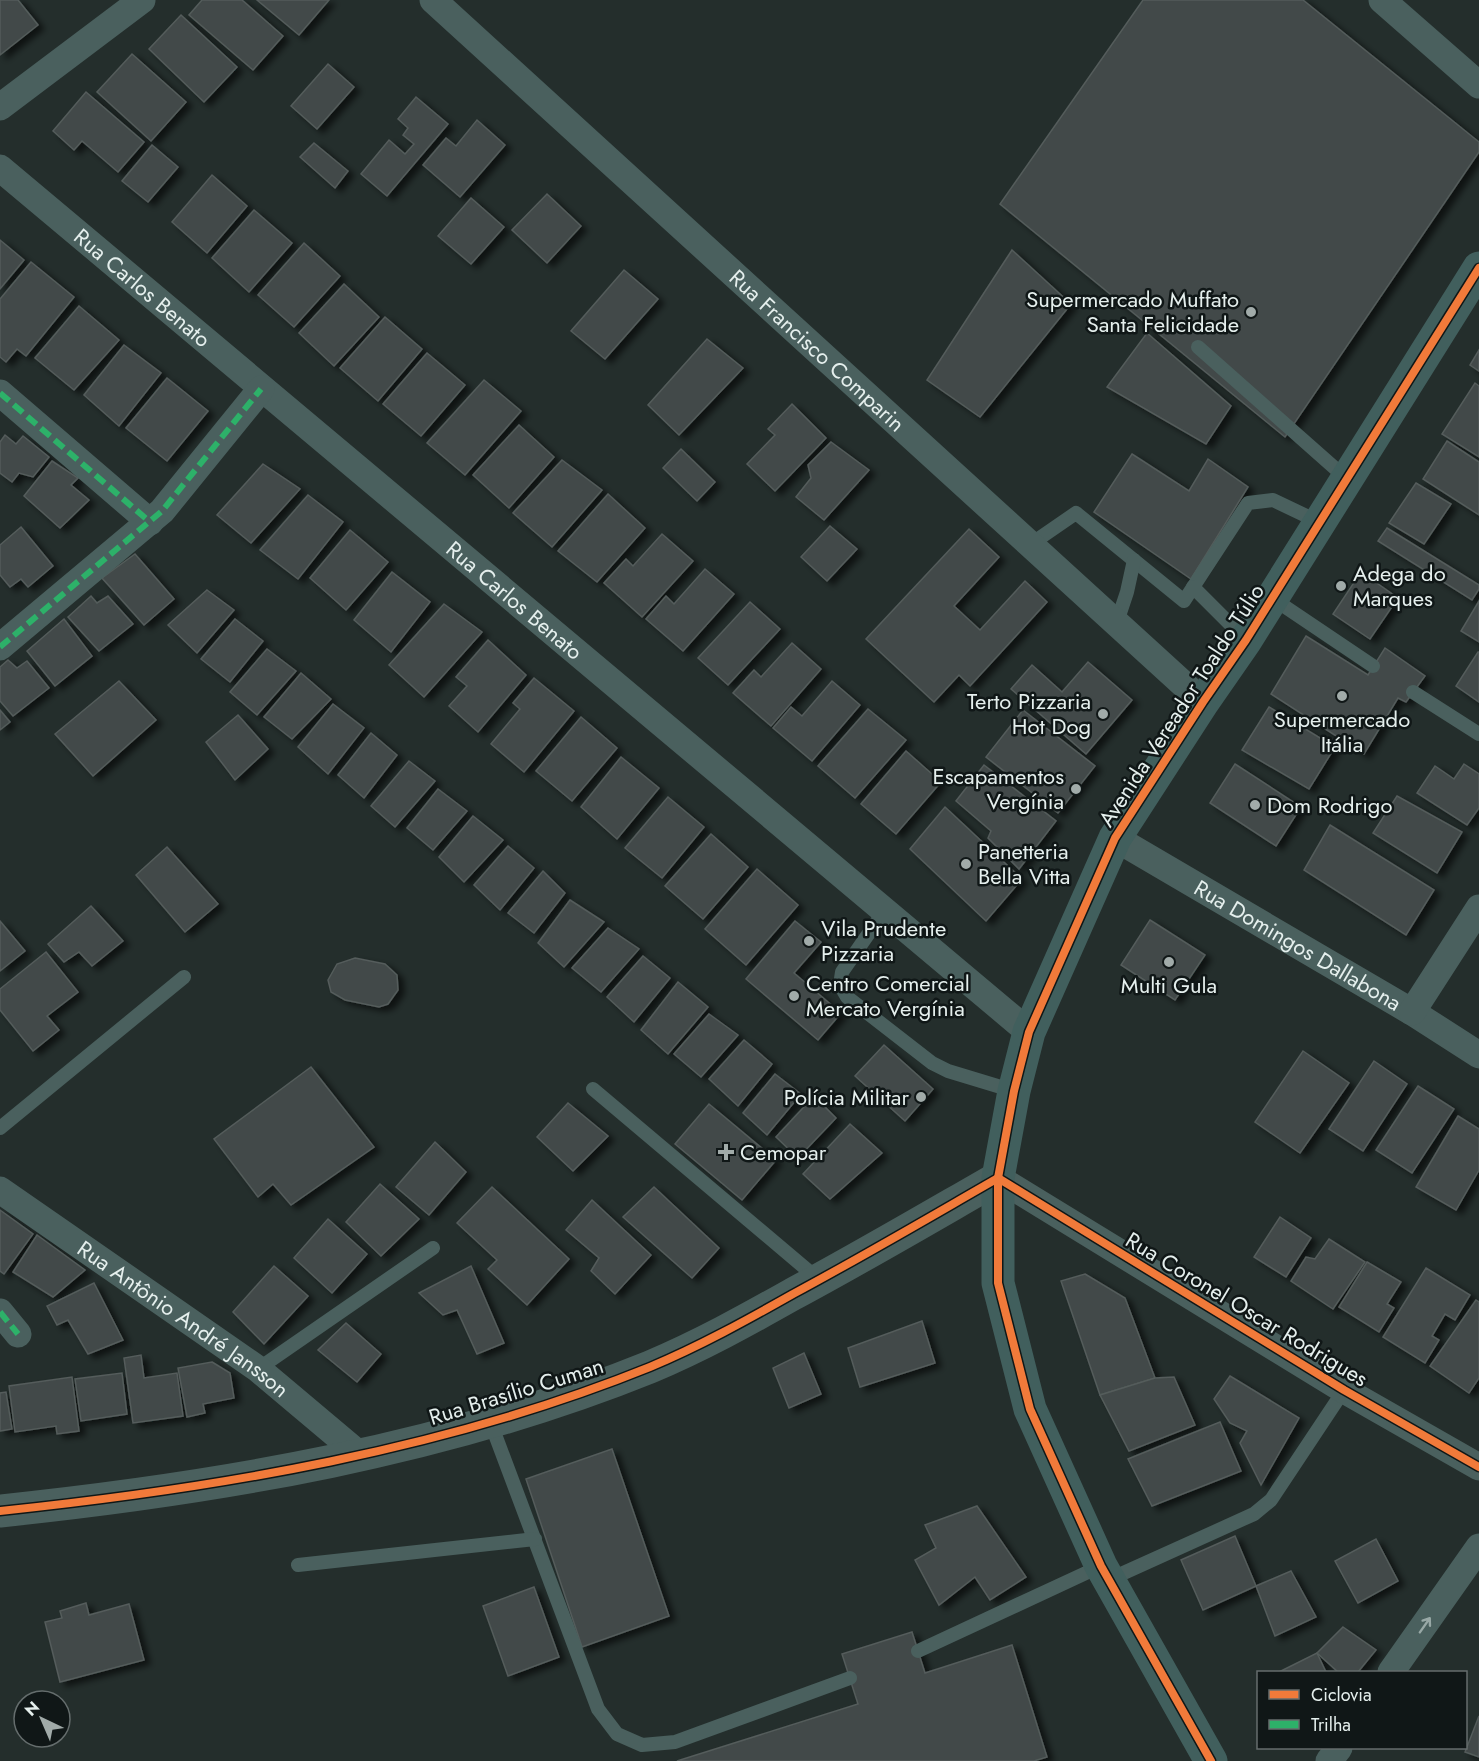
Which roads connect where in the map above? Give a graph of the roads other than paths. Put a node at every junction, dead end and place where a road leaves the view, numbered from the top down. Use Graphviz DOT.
graph roads {
  1 [pos="142,0"];
  2 [pos="433,0"];
  3 [pos="1382,0"];
  4 [pos="1479,85"];
  5 [pos="0,107"];
  6 [pos="0,168"];
  7 [pos="1479,268"];
  8 [pos="1198,347"];
  9 [pos="261,389"];
  10 [pos="0,393"];
  11 [pos="1346,478"];
  12 [pos="150,522"];
  13 [pos="1319,522"];
  14 [pos="1031,544"];
  15 [pos="1134,560"];
  16 [pos="1193,586"];
  17 [pos="1272,598"];
  18 [pos="1117,622"];
  19 [pos="1246,640"];
  20 [pos="0,647"];
  21 [pos="1373,666"];
  22 [pos="1413,692"];
  23 [pos="1203,702"];
  24 [pos="1479,734"];
  25 [pos="1115,838"];
  26 [pos="1479,908"];
  27 [pos="885,910"];
  28 [pos="184,977"];
  29 [pos="1412,1012"];
  30 [pos="1029,1032"];
  31 [pos="1479,1055"];
  32 [pos="593,1089"];
  33 [pos="1014,1091"];
  34 [pos="0,1128"];
  35 [pos="998,1178"];
  36 [pos="0,1190"];
  37 [pos="433,1248"];
  38 [pos="820,1280"];
  39 [pos="0,1312"];
  40 [pos="18,1334"];
  41 [pos="258,1369"];
  42 [pos="1344,1390"];
  43 [pos="490,1421"];
  44 [pos="359,1454"];
  45 [pos="1479,1467"];
  46 [pos="0,1511"];
  47 [pos="535,1539"];
  48 [pos="1479,1547"];
  49 [pos="298,1565"];
  50 [pos="1104,1573"];
  51 [pos="918,1651"];
  52 [pos="1392,1671"];
  53 [pos="850,1678"];
  54 [pos="1211,1761"];
  1 -- 5 [label="street"];
  2 -- 14 [label="street, Rua Francisco Comparin"];
  3 -- 4 [label="street"];
  6 -- 9 [label="street, Rua Carlos Benato"];
  7 -- 11 [label="main road, Avenida Vereador Toaldo Túlio"];
  8 -- 11 [label="lane"];
  9 -- 12 [label="street"];
  9 -- 27 [label="street, Rua Carlos Benato"];
  10 -- 12 [label="street"];
  11 -- 13 [label="main road, Avenida Vereador Toaldo Túlio"];
  12 -- 20 [label="street"];
  13 -- 16 [label="lane"];
  13 -- 17 [label="main road, Avenida Vereador Toaldo Túlio"];
  14 -- 15 [label="lane"];
  14 -- 18 [label="street, Rua Francisco Comparin"];
  15 -- 16 [label="lane"];
  15 -- 18 [label="lane"];
  16 -- 19 [label="lane"];
  17 -- 19 [label="main road, Avenida Vereador Toaldo Túlio"];
  17 -- 21 [label="lane"];
  18 -- 23 [label="street, Rua Francisco Comparin"];
  19 -- 23 [label="main road, Avenida Vereador Toaldo Túlio"];
  22 -- 24 [label="lane"];
  23 -- 25 [label="main road, Avenida Vereador Toaldo Túlio"];
  25 -- 29 [label="street, Rua Domingos Dallabona"];
  25 -- 30 [label="main road, Avenida Vereador Toaldo Túlio"];
  26 -- 29 [label="street"];
  27 -- 30 [label="street, Rua Carlos Benato"];
  27 -- 33 [label="lane"];
  28 -- 34 [label="lane"];
  29 -- 31 [label="street, Rua Domingos Dallabona"];
  30 -- 33 [label="main road, Avenida Vereador Toaldo Túlio"];
  32 -- 38 [label="lane"];
  33 -- 35 [label="main road, Avenida Vereador Toaldo Túlio"];
  35 -- 38 [label="street, Rua Brasílio Cuman"];
  35 -- 42 [label="street, Rua Coronel Oscar Rodrigues"];
  35 -- 50 [label="main road, Avenida Vereador Toaldo Túlio"];
  36 -- 41 [label="street, Rua Antônio André Jansson"];
  37 -- 41 [label="lane"];
  38 -- 43 [label="street, Rua Brasílio Cuman"];
  39 -- 40 [label="street"];
  41 -- 44 [label="street, Rua Antônio André Jansson"];
  42 -- 45 [label="street, Rua Coronel Oscar Rodrigues"];
  42 -- 50 [label="lane"];
  43 -- 44 [label="street, Rua Brasílio Cuman"];
  43 -- 47 [label="lane"];
  44 -- 46 [label="street, Rua Brasílio Cuman"];
  47 -- 49 [label="lane"];
  47 -- 53 [label="lane"];
  52 -- 48 [label="street, one-way"];
  50 -- 51 [label="lane"];
  50 -- 54 [label="main road, Avenida Vereador Toaldo Túlio"];
}
